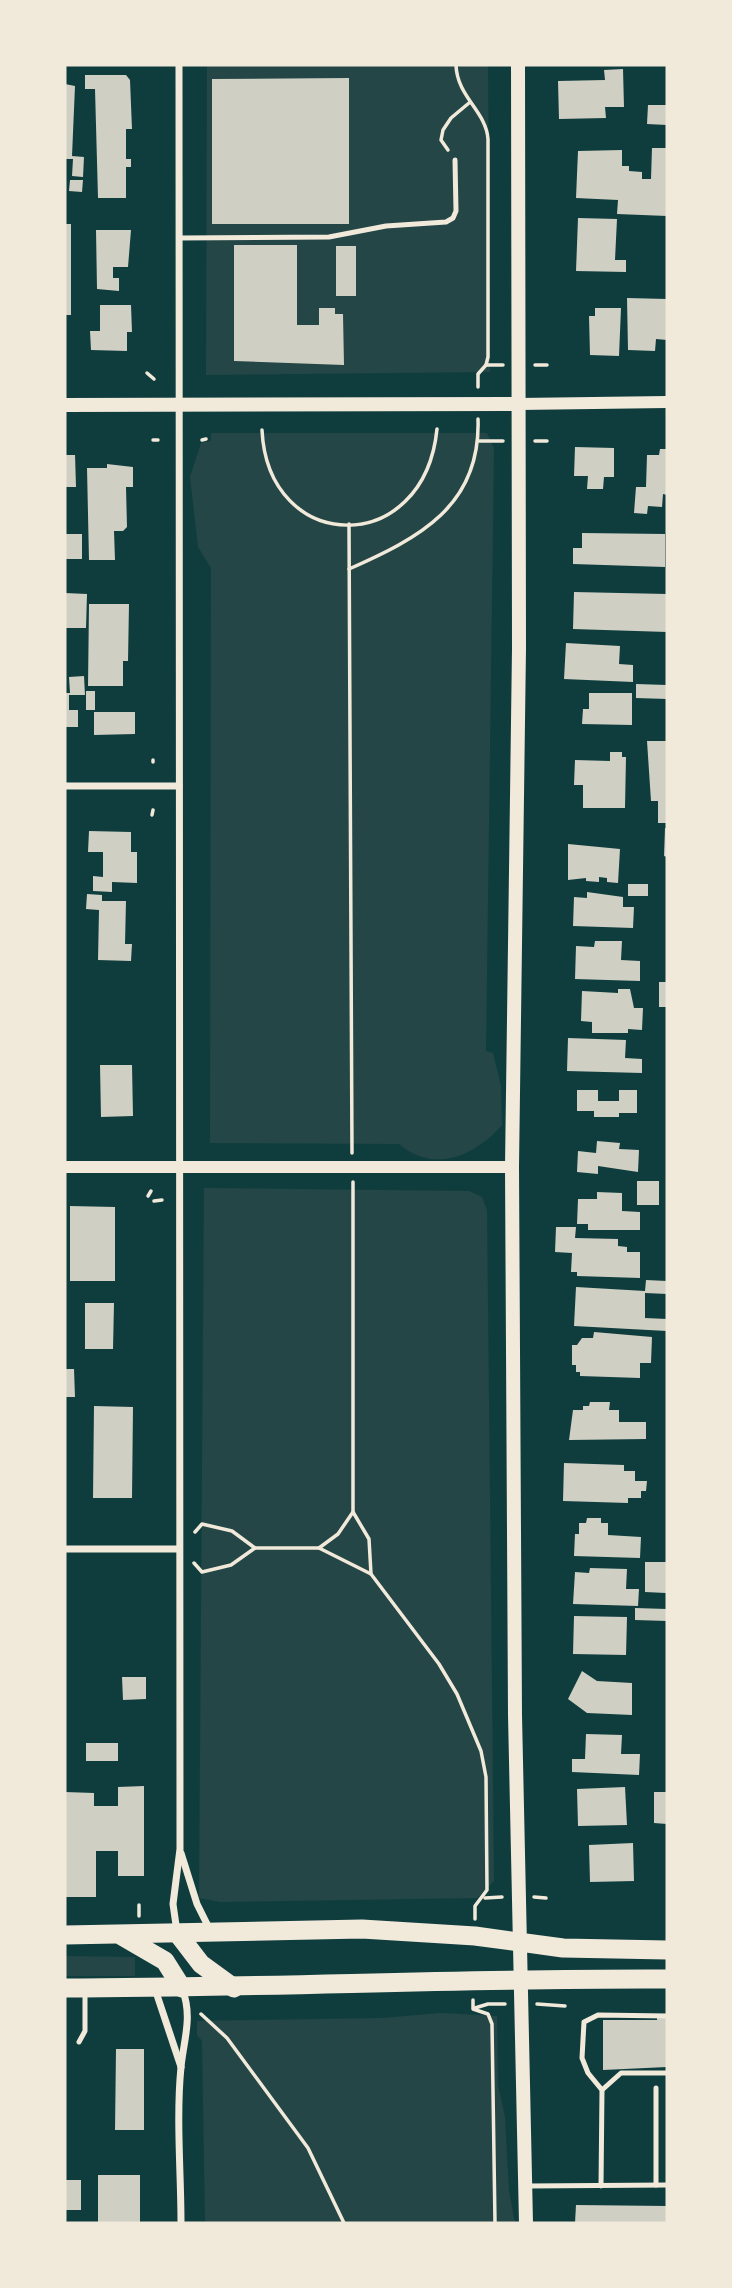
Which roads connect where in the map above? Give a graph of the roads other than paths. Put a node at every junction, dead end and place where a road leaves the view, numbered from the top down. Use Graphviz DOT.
graph roads {
  1 [pos="179,65"];
  2 [pos="518,65"];
  3 [pos="455,160"];
  4 [pos="179,238"];
  5 [pos="667,402"];
  6 [pos="519,404"];
  7 [pos="65,405"];
  8 [pos="179,405"];
  9 [pos="65,786"];
  10 [pos="179,786"];
  11 [pos="65,1167"];
  12 [pos="180,1167"];
  13 [pos="512,1167"];
  14 [pos="65,1549"];
  15 [pos="179,1549"];
  16 [pos="180,1849"];
  17 [pos="178,1934"];
  18 [pos="212,1934"];
  19 [pos="65,1935"];
  20 [pos="121,1935"];
  21 [pos="520,1942"];
  22 [pos="667,1950"];
  23 [pos="521,1978"];
  24 [pos="667,1979"];
  25 [pos="75,1988"];
  26 [pos="182,1988"];
  27 [pos="234,1988"];
  28 [pos="155,1989"];
  29 [pos="667,2016"];
  30 [pos="79,2042"];
  31 [pos="181,2067"];
  32 [pos="667,2073"];
  33 [pos="656,2088"];
  34 [pos="602,2090"];
  35 [pos="656,2185"];
  36 [pos="667,2185"];
  37 [pos="525,2186"];
  38 [pos="601,2186"];
  39 [pos="181,2223"];
  40 [pos="526,2223"];
  1 -- 4 [label="street"];
  2 -- 6 [label="main road"];
  3 -- 4 [label="lane"];
  4 -- 8 [label="street"];
  5 -- 6 [label="street"];
  6 -- 8 [label="main road"];
  6 -- 13 [label="main road"];
  7 -- 8 [label="main road"];
  8 -- 10 [label="street"];
  9 -- 10 [label="street"];
  10 -- 12 [label="street"];
  11 -- 12 [label="street"];
  12 -- 13 [label="street"];
  12 -- 15 [label="street"];
  13 -- 21 [label="main road"];
  14 -- 15 [label="street"];
  15 -- 16 [label="street"];
  16 -- 17 [label="street"];
  16 -- 18 [label="street"];
  17 -- 18 [label="highway"];
  17 -- 20 [label="highway"];
  17 -- 27 [label="highway"];
  18 -- 21 [label="highway"];
  19 -- 20 [label="highway"];
  20 -- 26 [label="highway"];
  21 -- 22 [label="highway"];
  21 -- 23 [label="main road"];
  23 -- 24 [label="highway"];
  23 -- 27 [label="highway"];
  23 -- 37 [label="main road"];
  25 -- 28 [label="highway"];
  25 -- 30 [label="lane"];
  26 -- 27 [label="highway"];
  26 -- 28 [label="highway"];
  26 -- 31 [label="street"];
  28 -- 31 [label="street"];
  29 -- 34 [label="lane"];
  31 -- 39 [label="street"];
  32 -- 34 [label="lane"];
  33 -- 35 [label="lane"];
  34 -- 38 [label="lane"];
  35 -- 36 [label="lane"];
  35 -- 38 [label="lane"];
  37 -- 38 [label="lane"];
  37 -- 40 [label="main road"];
}
